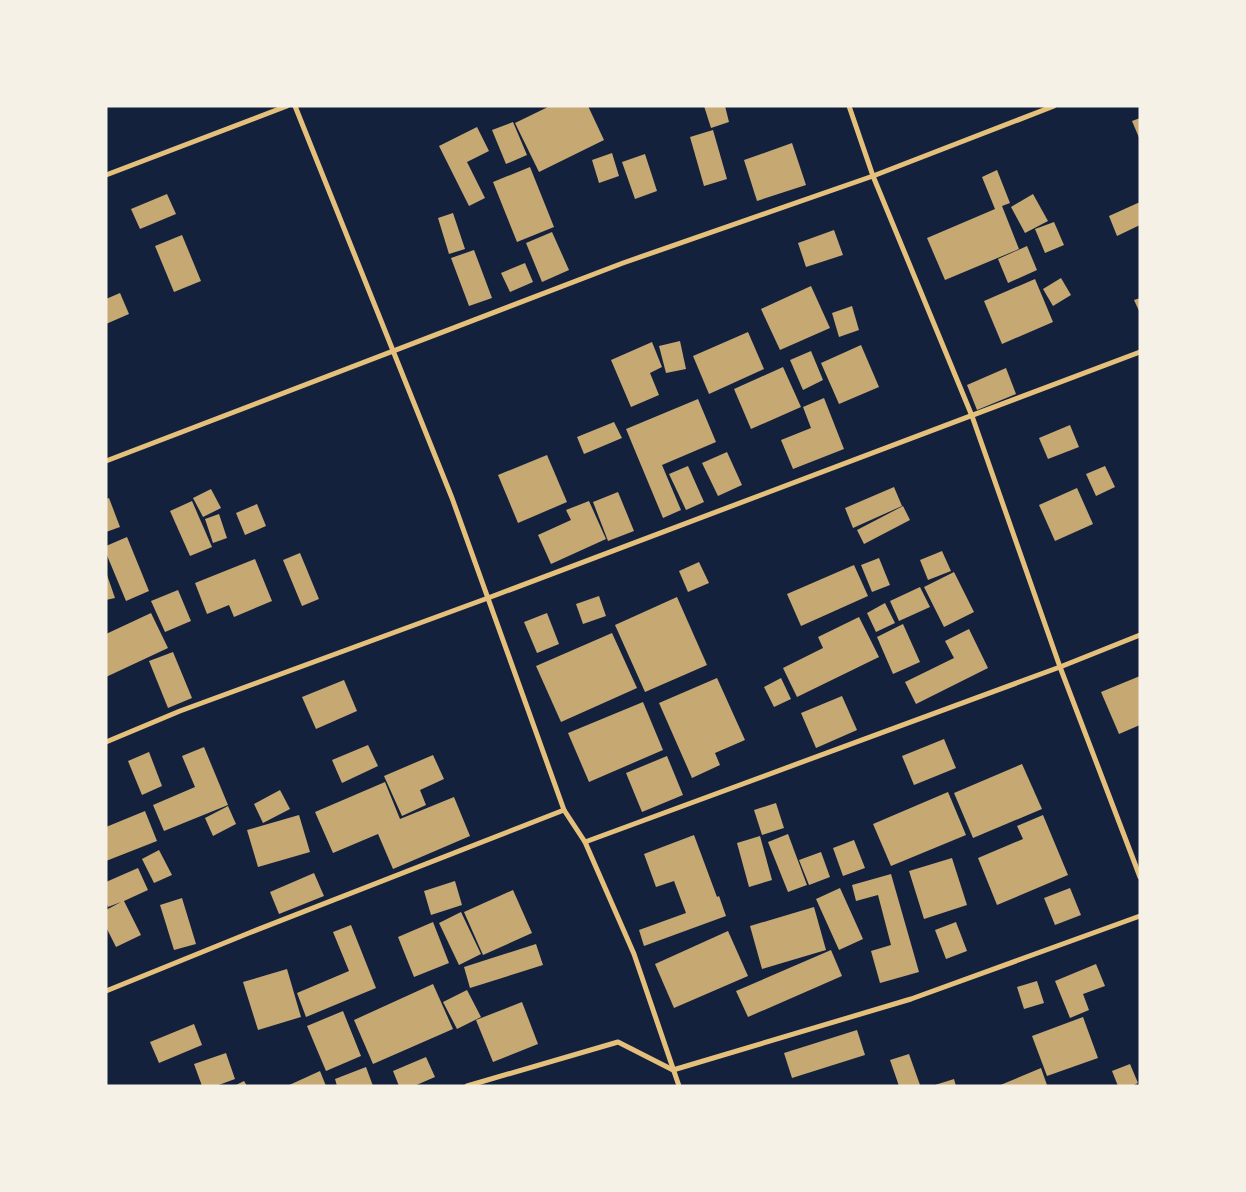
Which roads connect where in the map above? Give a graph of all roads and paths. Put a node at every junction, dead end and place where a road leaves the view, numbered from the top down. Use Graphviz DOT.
graph roads {
  1 [pos="287,106"];
  2 [pos="295,106"];
  3 [pos="848,106"];
  4 [pos="1054,106"];
  5 [pos="106,175"];
  6 [pos="873,176"];
  7 [pos="392,352"];
  8 [pos="1140,352"];
  9 [pos="972,416"];
  10 [pos="106,461"];
  11 [pos="488,598"];
  12 [pos="1140,635"];
  13 [pos="1060,667"];
  14 [pos="106,742"];
  15 [pos="564,810"];
  16 [pos="586,842"];
  17 [pos="1140,877"];
  18 [pos="1140,916"];
  19 [pos="106,991"];
  20 [pos="673,1070"];
  21 [pos="467,1086"];
  22 [pos="679,1086"];
  1 -- 5 [label="street"];
  2 -- 7 [label="street"];
  3 -- 6 [label="street"];
  4 -- 6 [label="street"];
  6 -- 7 [label="street"];
  6 -- 9 [label="street"];
  7 -- 10 [label="street"];
  7 -- 11 [label="street"];
  8 -- 9 [label="street"];
  9 -- 11 [label="street"];
  9 -- 13 [label="street"];
  11 -- 14 [label="street"];
  11 -- 15 [label="street"];
  12 -- 13 [label="street"];
  13 -- 16 [label="street"];
  13 -- 17 [label="street"];
  15 -- 16 [label="street"];
  15 -- 19 [label="street"];
  16 -- 20 [label="street"];
  18 -- 20 [label="street"];
  20 -- 21 [label="street"];
  20 -- 22 [label="street"];
}
